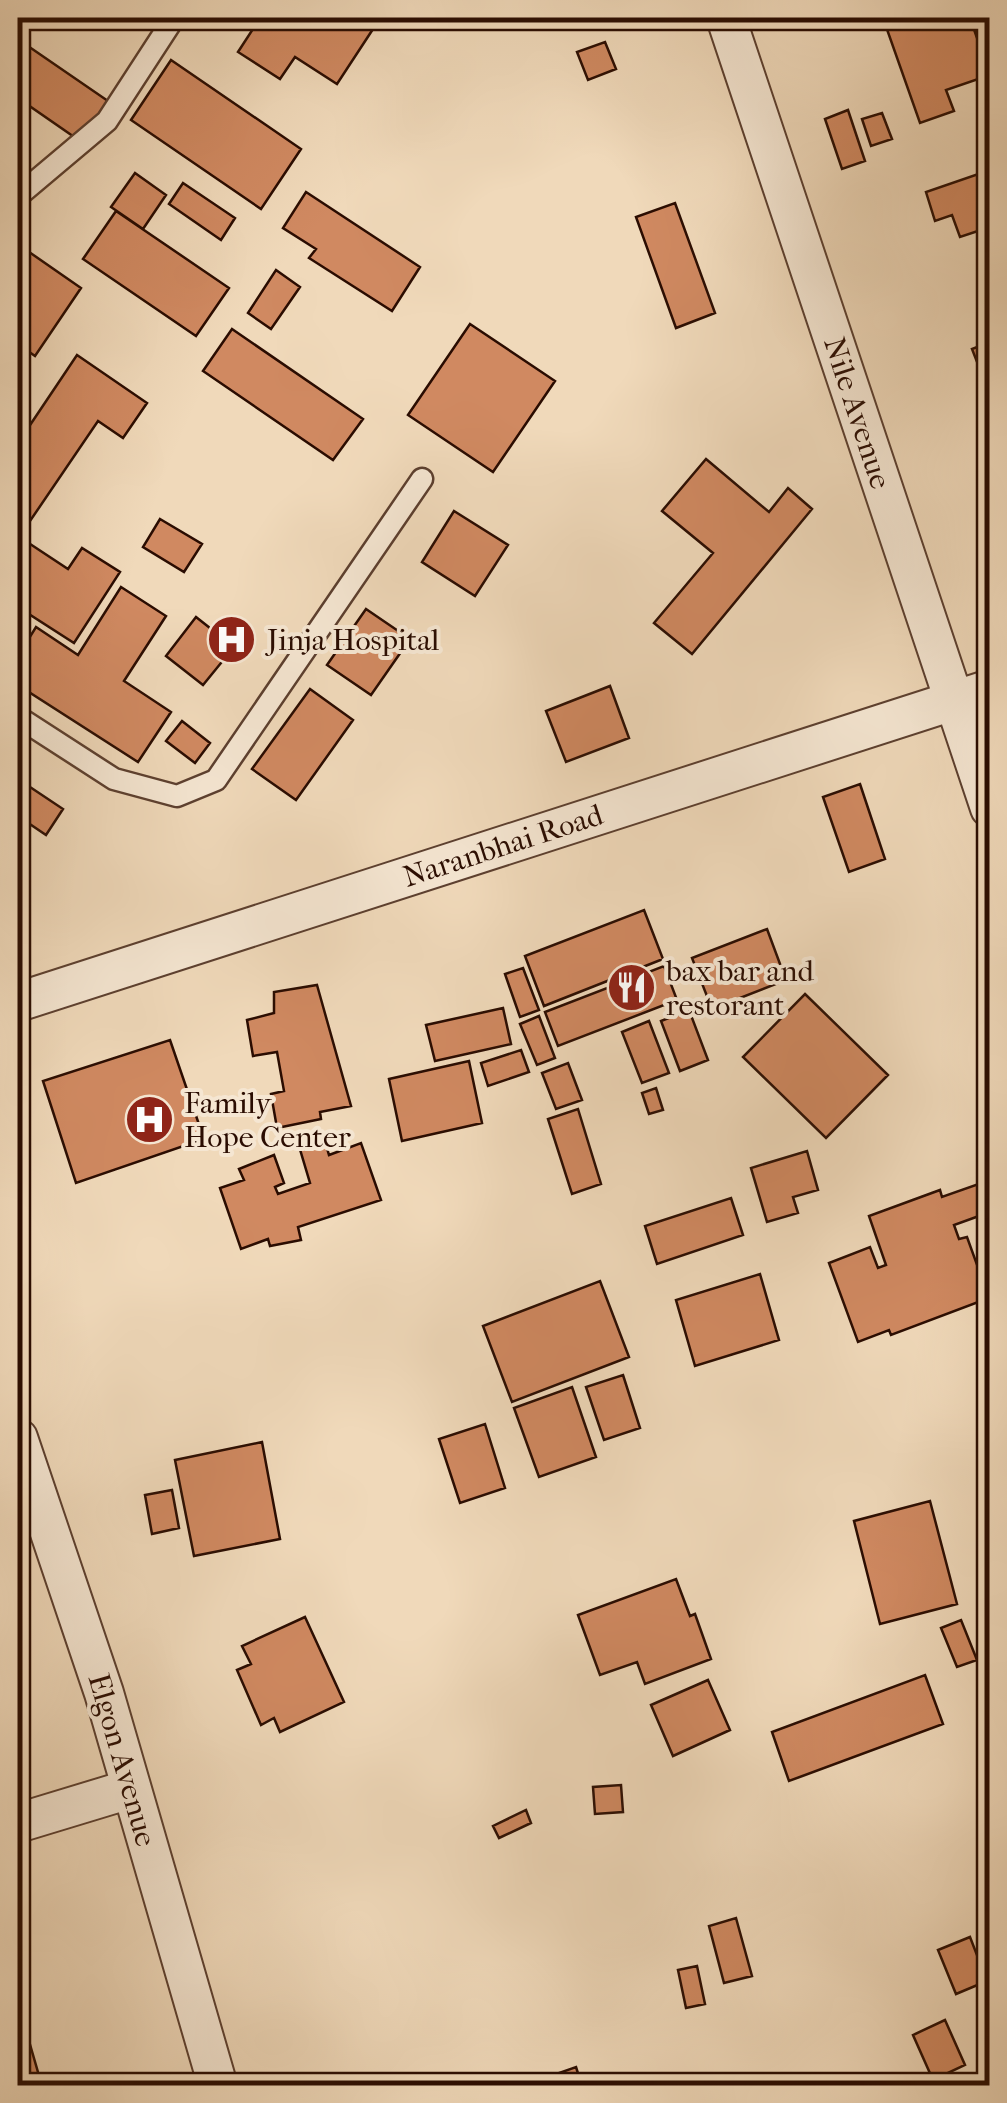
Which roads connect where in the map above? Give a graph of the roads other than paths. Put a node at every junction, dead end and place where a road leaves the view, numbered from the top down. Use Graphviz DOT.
graph roads {
  1 [pos="174,18"];
  2 [pos="726,18"];
  3 [pos="18,196"];
  4 [pos="422,478"];
  5 [pos="990,689"];
  6 [pos="952,701"];
  7 [pos="18,717"];
  8 [pos="990,808"];
  9 [pos="18,1002"];
  10 [pos="18,1438"];
  11 [pos="130,1789"];
  12 [pos="18,1823"];
  13 [pos="218,2086"];
  1 -- 3 [label="lane"];
  2 -- 6 [label="street, Nile Avenue"];
  4 -- 7 [label="lane"];
  5 -- 6 [label="street, Naranbhai Road"];
  6 -- 8 [label="street, Nile Avenue"];
  6 -- 9 [label="street, Naranbhai Road"];
  10 -- 11 [label="street, Elgon Avenue"];
  11 -- 12 [label="street"];
  11 -- 13 [label="street, Elgon Avenue"];
}
